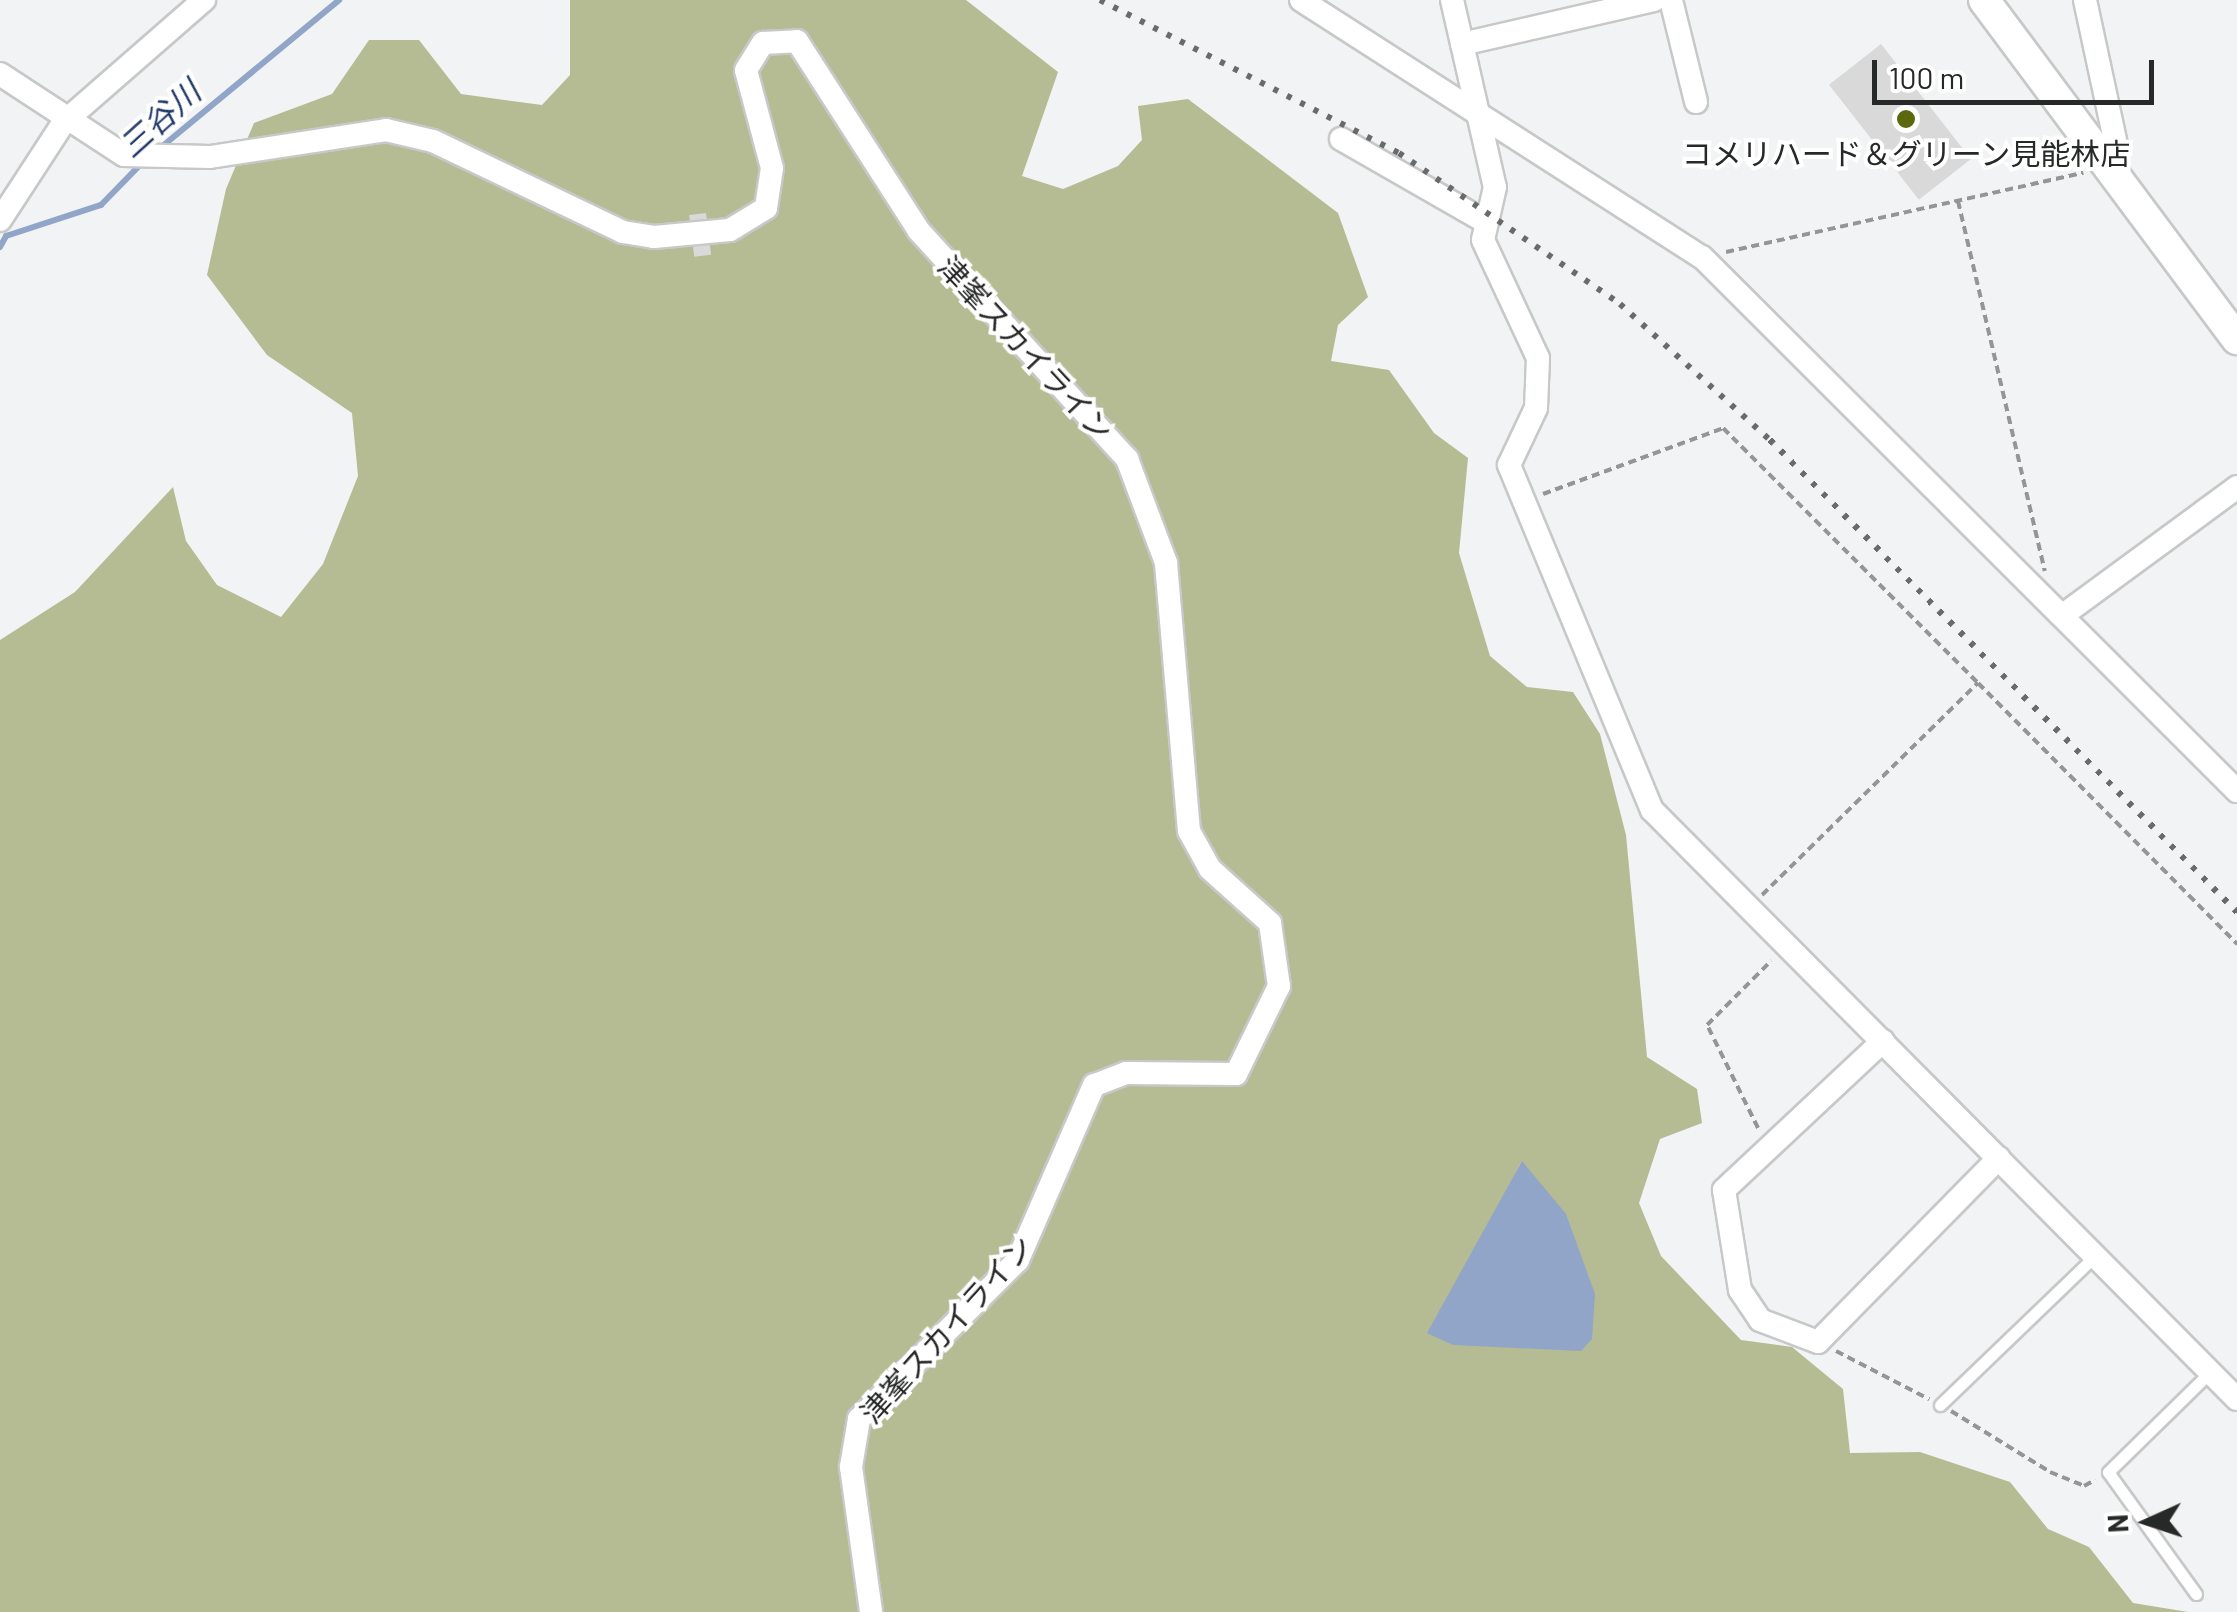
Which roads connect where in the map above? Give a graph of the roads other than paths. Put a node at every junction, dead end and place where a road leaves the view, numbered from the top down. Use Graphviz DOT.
graph roads {
  1 [pos="204,0"];
  2 [pos="1300,0"];
  3 [pos="1452,0"];
  4 [pos="1654,0"];
  5 [pos="1671,0"];
  6 [pos="1984,0"];
  7 [pos="2086,0"];
  8 [pos="1462,44"];
  9 [pos="0,74"];
  10 [pos="1696,102"];
  11 [pos="1478,112"];
  12 [pos="64,122"];
  13 [pos="1341,139"];
  14 [pos="2112,167"];
  15 [pos="0,220"];
  16 [pos="1484,220"];
  17 [pos="2237,339"];
  18 [pos="2237,487"];
  19 [pos="2058,610"];
  20 [pos="2237,792"];
  21 [pos="1883,1042"];
  22 [pos="1999,1158"];
  23 [pos="2095,1256"];
  24 [pos="2210,1372"];
  25 [pos="2237,1399"];
  26 [pos="1940,1404"];
  27 [pos="2196,1594"];
  28 [pos="871,1612"];
  1 -- 12 [label="street"];
  2 -- 11 [label="street"];
  3 -- 8 [label="street"];
  4 -- 8 [label="street"];
  5 -- 10 [label="street"];
  6 -- 14 [label="main road"];
  7 -- 14 [label="street"];
  8 -- 11 [label="street"];
  9 -- 12 [label="street, 津峯スカイライン"];
  11 -- 16 [label="street"];
  11 -- 19 [label="street"];
  12 -- 15 [label="street"];
  12 -- 28 [label="street, 津峯スカイライン"];
  13 -- 16 [label="street"];
  14 -- 17 [label="main road"];
  16 -- 21 [label="street"];
  18 -- 19 [label="street"];
  19 -- 20 [label="street"];
  21 -- 22 [label="street"];
  21 -- 22 [label="street"];
  22 -- 23 [label="street"];
  23 -- 24 [label="street"];
  23 -- 26 [label="lane"];
  24 -- 25 [label="street"];
  24 -- 27 [label="lane"];
}
